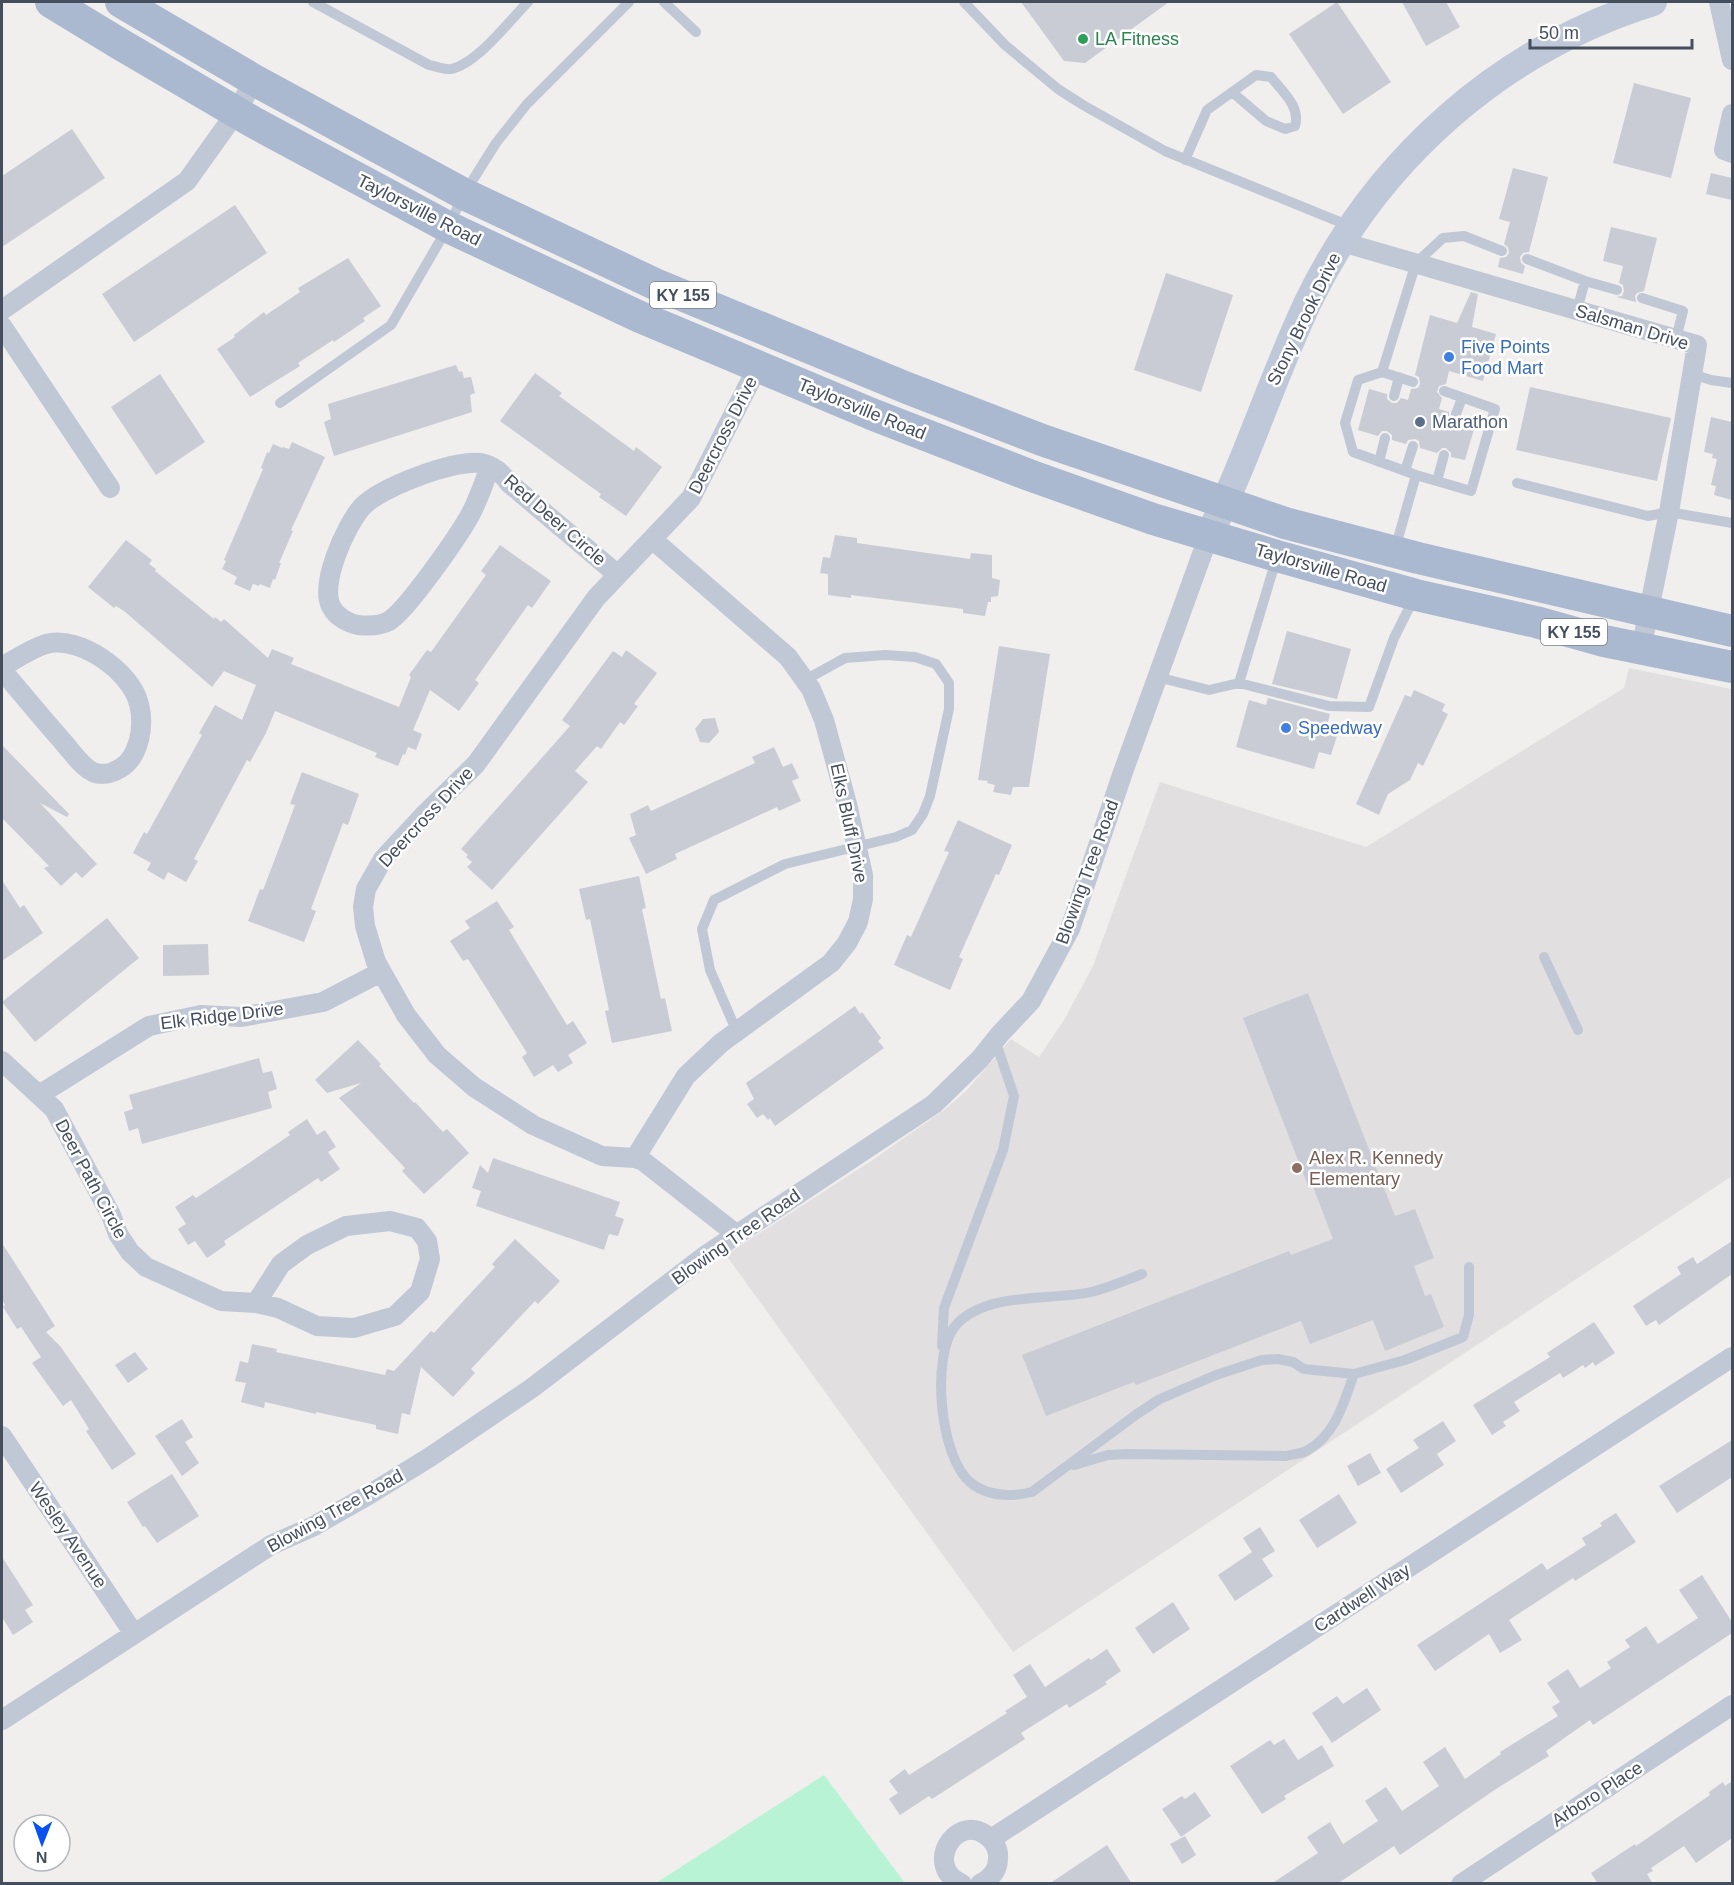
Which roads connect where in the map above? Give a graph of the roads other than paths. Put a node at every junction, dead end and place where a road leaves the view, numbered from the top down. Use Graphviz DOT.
graph roads {
  1 [pos="51,2"];
  2 [pos="313,2"];
  3 [pos="528,2"];
  4 [pos="629,2"];
  5 [pos="664,2"];
  6 [pos="964,2"];
  7 [pos="1653,2"];
  8 [pos="1719,2"];
  9 [pos="130,5"];
  10 [pos="696,32"];
  11 [pos="1732,60"];
  12 [pos="254,80"];
  13 [pos="1232,92"];
  14 [pos="237,111"];
  15 [pos="1732,114"];
  16 [pos="1732,153"];
  17 [pos="1185,160"];
  18 [pos="464,194"];
  19 [pos="448,227"];
  20 [pos="1347,234"];
  21 [pos="1502,251"];
  22 [pos="1527,259"];
  23 [pos="1416,263"];
  24 [pos="1585,282"];
  25 [pos="1617,290"];
  26 [pos="1642,298"];
  27 [pos="2,310"];
  28 [pos="1577,310"];
  29 [pos="2,326"];
  30 [pos="1676,339"];
  31 [pos="758,366"];
  32 [pos="1382,372"];
  33 [pos="1692,374"];
  34 [pos="1399,377"];
  35 [pos="1413,382"];
  36 [pos="1732,383"];
  37 [pos="1444,392"];
  38 [pos="1394,396"];
  39 [pos="1462,398"];
  40 [pos="280,403"];
  41 [pos="1456,414"];
  42 [pos="1385,438"];
  43 [pos="1413,446"];
  44 [pos="1444,455"];
  45 [pos="1379,462"];
  46 [pos="490,466"];
  47 [pos="1410,473"];
  48 [pos="1437,481"];
  49 [pos="1517,483"];
  50 [pos="110,488"];
  51 [pos="1224,504"];
  52 [pos="1669,512"];
  53 [pos="1732,523"];
  54 [pos="1209,535"];
  55 [pos="652,539"];
  56 [pos="1394,552"];
  57 [pos="1276,556"];
  58 [pos="618,575"];
  59 [pos="1416,595"];
  60 [pos="1648,613"];
  61 [pos="1732,631"];
  62 [pos="1641,649"];
  63 [pos="1732,667"];
  64 [pos="2,669"];
  65 [pos="1157,678"];
  66 [pos="805,680"];
  67 [pos="1239,683"];
  68 [pos="856,845"];
  69 [pos="1545,957"];
  70 [pos="381,972"];
  71 [pos="1578,1030"];
  72 [pos="737,1032"];
  73 [pos="995,1040"];
  74 [pos="2,1061"];
  75 [pos="39,1095"];
  76 [pos="635,1158"];
  77 [pos="736,1234"];
  78 [pos="1469,1267"];
  79 [pos="1142,1274"];
  80 [pos="256,1303"];
  81 [pos="1732,1356"];
  82 [pos="940,1365"];
  83 [pos="1354,1374"];
  84 [pos="2,1436"];
  85 [pos="1065,1467"];
  86 [pos="134,1634"];
  87 [pos="1732,1705"];
  88 [pos="2,1720"];
  89 [pos="991,1839"];
  90 [pos="962,1884"];
  91 [pos="980,1884"];
  92 [pos="1461,1884"];
  1 -- 14 [label="main road, Taylorsville Road / KY 155"];
  2 -- 3 [label="lane"];
  4 -- 18 [label="lane"];
  5 -- 10 [label="lane"];
  6 -- 17 [label="lane"];
  7 -- 20 [label="street, Stony Brook Drive"];
  8 -- 11 [label="street"];
  9 -- 12 [label="main road, Taylorsville Road / KY 155"];
  12 -- 14 [label="street"];
  12 -- 18 [label="main road, Taylorsville Road / KY 155"];
  13 -- 13 [label="lane"];
  13 -- 17 [label="lane"];
  14 -- 19 [label="main road, Taylorsville Road / KY 155"];
  14 -- 27 [label="street"];
  15 -- 16 [label="street"];
  17 -- 20 [label="lane"];
  18 -- 19 [label="lane"];
  18 -- 51 [label="main road, Taylorsville Road / KY 155"];
  19 -- 31 [label="main road, Taylorsville Road / KY 155"];
  19 -- 40 [label="lane"];
  20 -- 23 [label="street, Salsman Drive"];
  20 -- 51 [label="street, Stony Brook Drive"];
  21 -- 23 [label="lane"];
  22 -- 24 [label="lane"];
  23 -- 28 [label="street, Salsman Drive"];
  23 -- 32 [label="lane"];
  24 -- 25 [label="lane"];
  24 -- 28 [label="lane"];
  26 -- 30 [label="lane"];
  28 -- 30 [label="street, Salsman Drive"];
  29 -- 50 [label="street"];
  30 -- 33 [label="street, Salsman Drive"];
  31 -- 54 [label="main road, Taylorsville Road / KY 155"];
  31 -- 55 [label="street, Deercross Drive"];
  32 -- 34 [label="lane"];
  32 -- 45 [label="lane"];
  33 -- 36 [label="lane"];
  33 -- 52 [label="street, Salsman Drive"];
  34 -- 35 [label="lane"];
  34 -- 38 [label="lane"];
  37 -- 39 [label="lane"];
  39 -- 41 [label="lane"];
  39 -- 48 [label="lane"];
  42 -- 45 [label="lane"];
  43 -- 47 [label="lane"];
  44 -- 48 [label="lane"];
  45 -- 47 [label="lane"];
  46 -- 46 [label="street, Red Deer Circle"];
  46 -- 58 [label="street, Red Deer Circle"];
  47 -- 48 [label="lane"];
  47 -- 56 [label="lane"];
  49 -- 52 [label="lane"];
  51 -- 54 [label="street, Stony Brook Drive"];
  51 -- 56 [label="main road, Taylorsville Road / KY 155"];
  52 -- 53 [label="lane"];
  52 -- 60 [label="street, Salsman Drive"];
  54 -- 57 [label="main road, Taylorsville Road / KY 155"];
  54 -- 65 [label="street, Blowing Tree Road"];
  55 -- 58 [label="street, Deercross Drive"];
  55 -- 66 [label="street, Elks Bluff Drive"];
  56 -- 60 [label="main road, Taylorsville Road / KY 155"];
  57 -- 59 [label="main road, Taylorsville Road / KY 155"];
  57 -- 67 [label="lane"];
  58 -- 70 [label="street, Deercross Drive"];
  59 -- 62 [label="main road, Taylorsville Road / KY 155"];
  59 -- 67 [label="lane"];
  60 -- 61 [label="main road, Taylorsville Road / KY 155"];
  60 -- 62 [label="street, Salsman Drive"];
  62 -- 63 [label="main road, Taylorsville Road / KY 155"];
  64 -- 64 [label="street"];
  65 -- 67 [label="lane"];
  65 -- 73 [label="street, Blowing Tree Road"];
  66 -- 68 [label="street, Elks Bluff Drive"];
  66 -- 68 [label="lane"];
  68 -- 72 [label="street, Elks Bluff Drive"];
  68 -- 72 [label="lane"];
  69 -- 71 [label="lane"];
  70 -- 75 [label="street, Elk Ridge Drive"];
  70 -- 76 [label="street, Deercross Drive"];
  72 -- 76 [label="street, Elks Bluff Drive"];
  73 -- 77 [label="street, Blowing Tree Road"];
  73 -- 82 [label="lane"];
  74 -- 75 [label="street, Deer Path Circle"];
  75 -- 80 [label="street, Deer Path Circle"];
  76 -- 77 [label="street, Deercross Drive"];
  77 -- 86 [label="street, Blowing Tree Road"];
  78 -- 83 [label="lane"];
  79 -- 82 [label="lane"];
  80 -- 80 [label="street, Deer Path Circle"];
  81 -- 89 [label="street, Cardwell Way"];
  82 -- 85 [label="lane"];
  83 -- 85 [label="lane"];
  83 -- 85 [label="lane"];
  84 -- 86 [label="street, Wesley Avenue"];
  86 -- 88 [label="street, Blowing Tree Road"];
  87 -- 92 [label="street, Arboro Place"];
  89 -- 90 [label="street"];
  89 -- 91 [label="street"];
}
